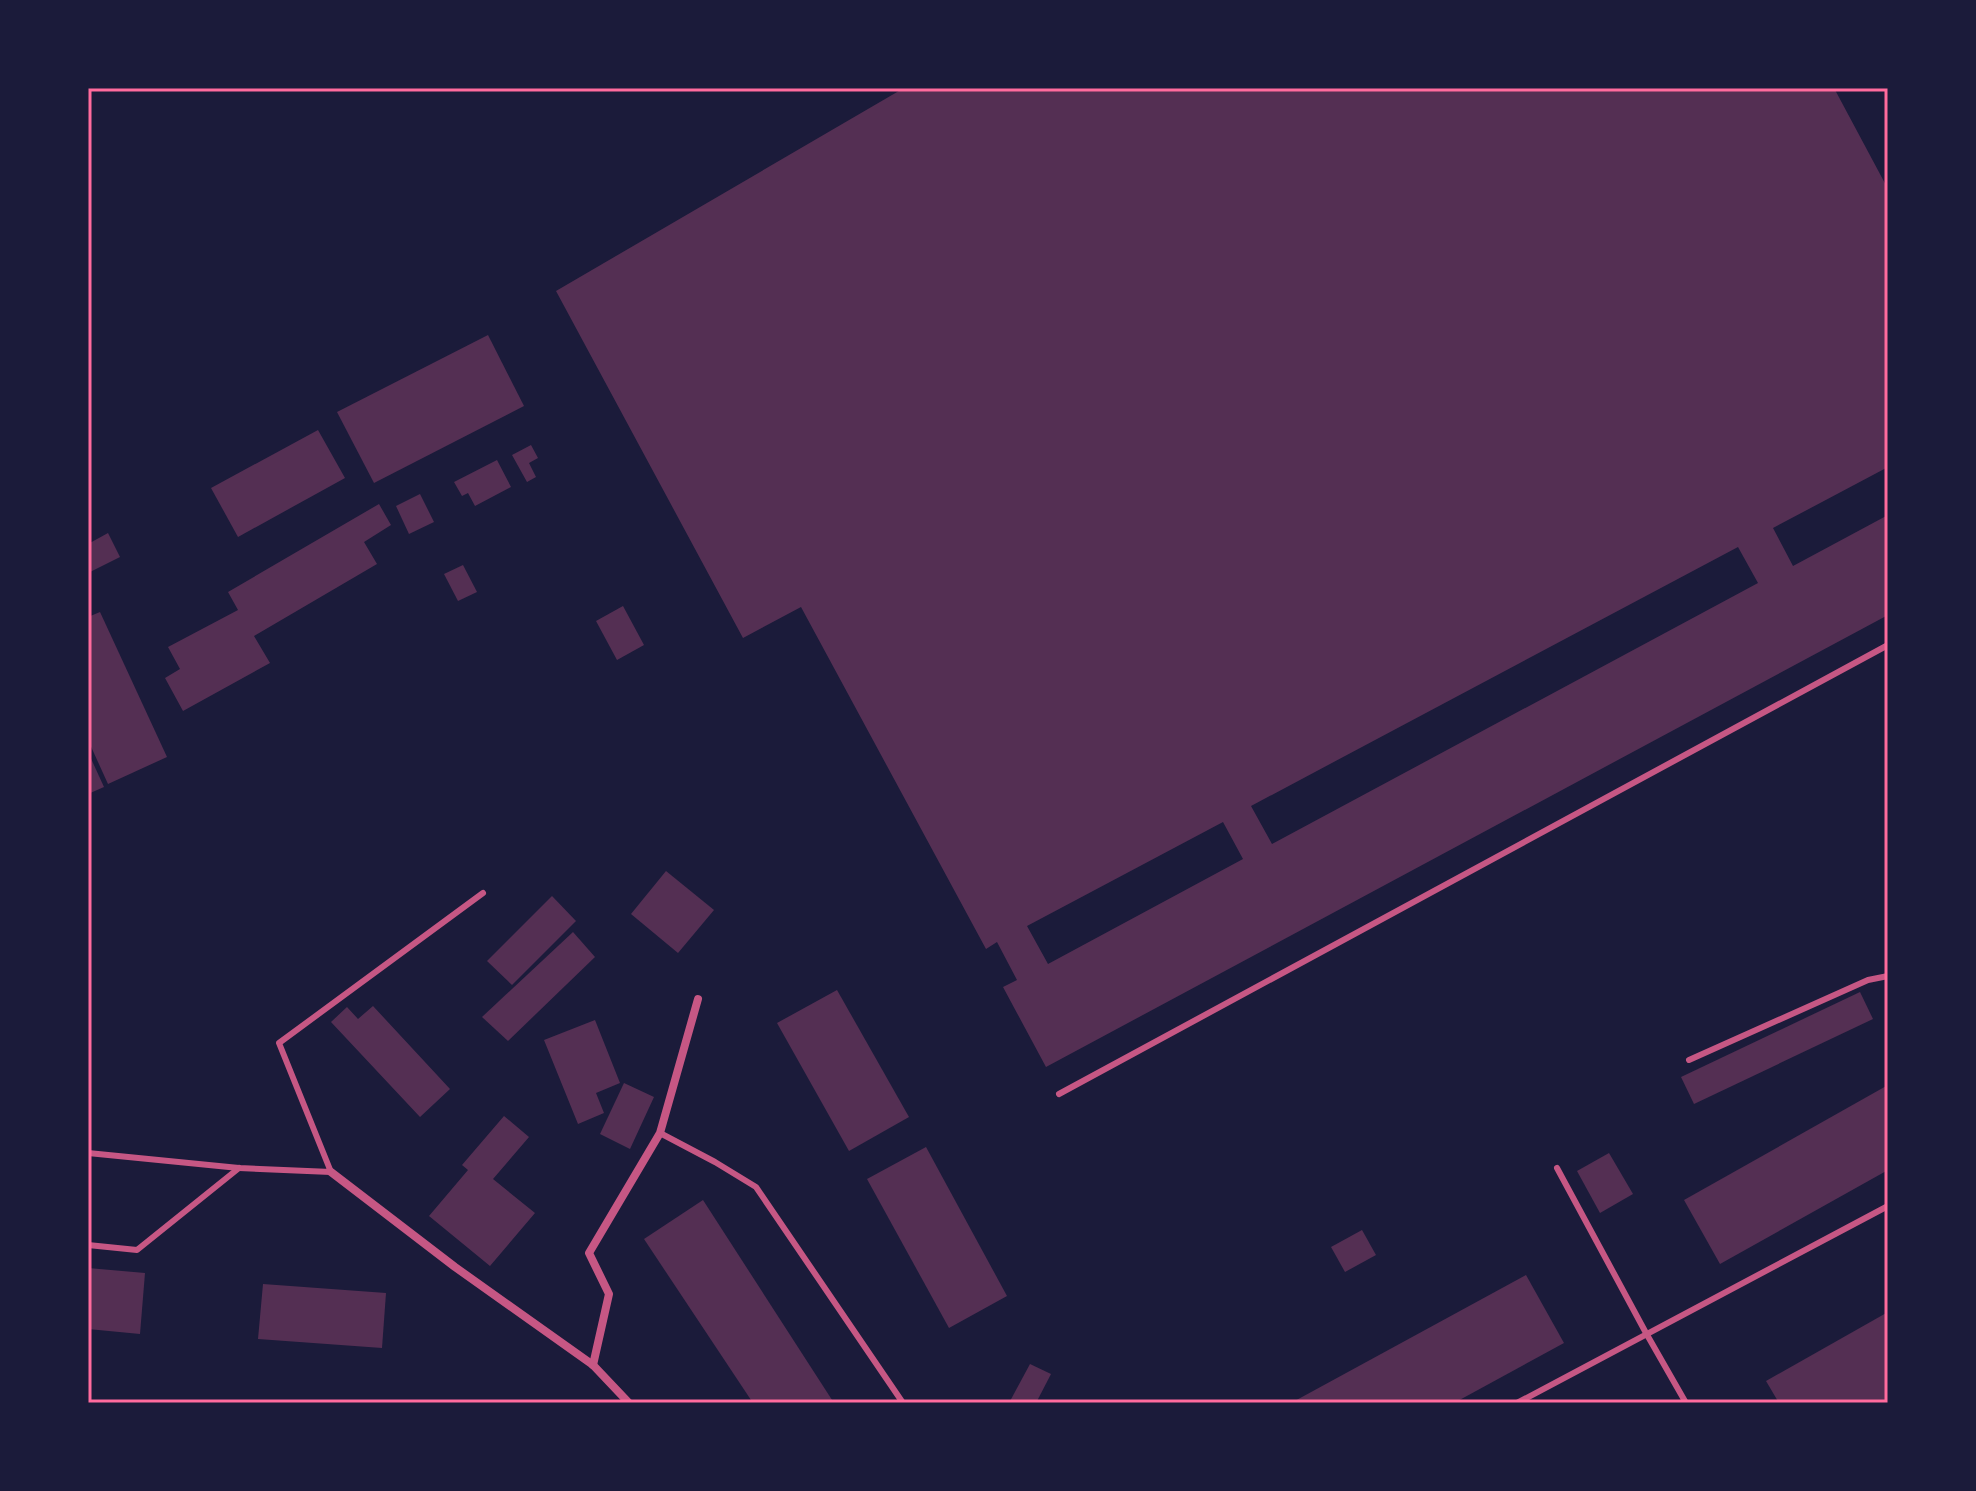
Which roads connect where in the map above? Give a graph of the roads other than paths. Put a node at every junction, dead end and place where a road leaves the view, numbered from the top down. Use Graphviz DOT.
graph roads {
  1 [pos="1888,645"];
  2 [pos="483,893"];
  3 [pos="1888,976"];
  4 [pos="698,999"];
  5 [pos="1689,1060"];
  6 [pos="1059,1094"];
  7 [pos="660,1133"];
  8 [pos="88,1153"];
  9 [pos="239,1168"];
  10 [pos="1557,1168"];
  11 [pos="331,1172"];
  12 [pos="1888,1206"];
  13 [pos="88,1245"];
  14 [pos="1646,1333"];
  15 [pos="593,1365"];
  16 [pos="629,1403"];
  17 [pos="903,1403"];
  18 [pos="1517,1403"];
  19 [pos="1686,1403"];
  1 -- 6 [label="lane"];
  2 -- 11 [label="lane"];
  3 -- 5 [label="lane"];
  4 -- 7 [label="street"];
  7 -- 15 [label="street"];
  7 -- 17 [label="lane"];
  8 -- 9 [label="lane"];
  9 -- 11 [label="lane"];
  9 -- 13 [label="lane"];
  10 -- 14 [label="lane"];
  11 -- 15 [label="street"];
  12 -- 14 [label="lane"];
  14 -- 18 [label="lane"];
  14 -- 19 [label="lane"];
  15 -- 16 [label="street"];
}
